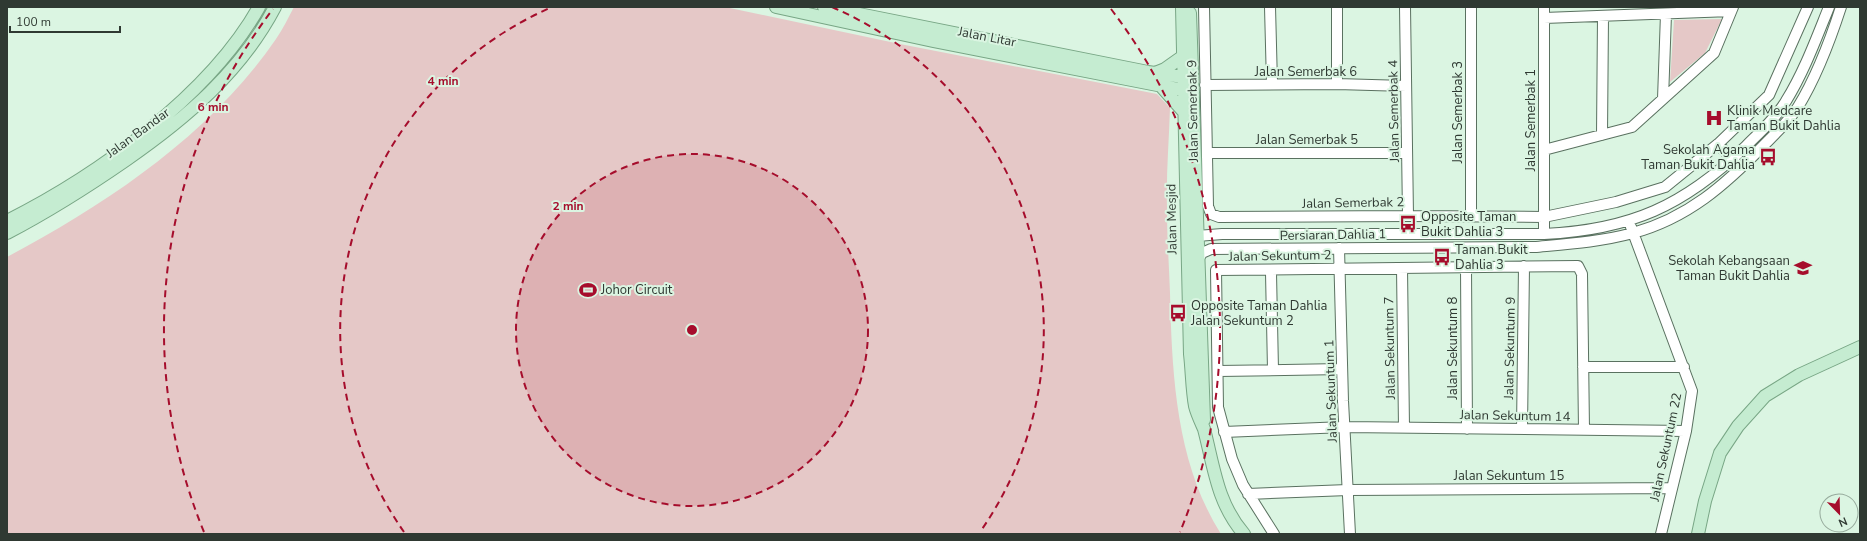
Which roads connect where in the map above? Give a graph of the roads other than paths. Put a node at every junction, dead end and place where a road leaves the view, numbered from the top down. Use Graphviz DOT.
graph roads {
  1 [pos="259,7"];
  2 [pos="274,7"];
  3 [pos="776,7"];
  4 [pos="824,7"];
  5 [pos="1182,7"];
  6 [pos="1190,7"];
  7 [pos="1204,7"];
  8 [pos="1270,7"];
  9 [pos="1337,7"];
  10 [pos="1406,7"];
  11 [pos="1471,7"];
  12 [pos="1544,7"];
  13 [pos="1808,7"];
  14 [pos="1829,7"];
  15 [pos="1841,7"];
  16 [pos="1732,9"];
  17 [pos="1636,11"];
  18 [pos="1666,14"];
  19 [pos="1603,16"];
  20 [pos="1544,18"];
  21 [pos="1182,57"];
  22 [pos="1155,73"];
  23 [pos="1188,78"];
  24 [pos="1272,84"];
  25 [pos="1337,84"];
  26 [pos="1160,85"];
  27 [pos="1205,85"];
  28 [pos="1406,86"];
  29 [pos="1188,90"];
  30 [pos="1663,99"];
  31 [pos="1184,112"];
  32 [pos="1602,134"];
  33 [pos="1718,144"];
  34 [pos="1544,150"];
  35 [pos="1407,152"];
  36 [pos="1206,153"];
  37 [pos="1732,159"];
  38 [pos="1741,169"];
  39 [pos="87,181"];
  40 [pos="1211,214"];
  41 [pos="1408,216"];
  42 [pos="1471,216"];
  43 [pos="1544,217"];
  44 [pos="7,221"];
  45 [pos="1630,221"];
  46 [pos="7,233"];
  47 [pos="1633,233"];
  48 [pos="1222,234"];
  49 [pos="1544,234"];
  50 [pos="1197,236"];
  51 [pos="1187,244"];
  52 [pos="1339,248"];
  53 [pos="1222,250"];
  54 [pos="1197,261"];
  55 [pos="1524,266"];
  56 [pos="1466,267"];
  57 [pos="1339,268"];
  58 [pos="1402,268"];
  59 [pos="1270,273"];
  60 [pos="1860,347"];
  61 [pos="1583,367"];
  62 [pos="1684,367"];
  63 [pos="1342,369"];
  64 [pos="1273,370"];
  65 [pos="1218,371"];
  66 [pos="1345,427"];
  67 [pos="1404,428"];
  68 [pos="1466,429"];
  69 [pos="1522,429"];
  70 [pos="1204,430"];
  71 [pos="1584,430"];
  72 [pos="1686,431"];
  73 [pos="1224,432"];
  74 [pos="1671,488"];
  75 [pos="1348,490"];
  76 [pos="1248,494"];
  77 [pos="1244,534"];
  78 [pos="1274,534"];
  79 [pos="1350,534"];
  80 [pos="1661,534"];
  81 [pos="1698,534"];
  1 -- 39 [label="main road, Jalan Bandar"];
  2 -- 39 [label="main road, Jalan Bandar"];
  3 -- 26 [label="main road, Jalan Litar"];
  4 -- 22 [label="main road, Jalan Litar"];
  5 -- 21 [label="main road, Jalan Mesjid"];
  6 -- 23 [label="main road, Jalan Mesjid"];
  7 -- 27 [label="street, Jalan Semerbak 9"];
  8 -- 24 [label="street"];
  9 -- 25 [label="street"];
  10 -- 28 [label="street, Jalan Semerbak 4"];
  11 -- 42 [label="street, Jalan Semerbak 3"];
  12 -- 20 [label="street, Jalan Semerbak 1"];
  13 -- 33 [label="street, Jalan Semerbak 2"];
  14 -- 37 [label="street, Persiaran Dahlia 1"];
  15 -- 38 [label="street, Persiaran Dahlia 1"];
  16 -- 18 [label="street"];
  16 -- 30 [label="street"];
  17 -- 18 [label="street"];
  17 -- 19 [label="street"];
  18 -- 30 [label="street"];
  19 -- 20 [label="street"];
  19 -- 32 [label="street"];
  20 -- 34 [label="street, Jalan Semerbak 1"];
  21 -- 22 [label="main road"];
  21 -- 23 [label="main road, Jalan Mesjid"];
  22 -- 23 [label="main road, Jalan Litar"];
  23 -- 29 [label="main road, Jalan Mesjid"];
  24 -- 25 [label="street, Jalan Semerbak 6"];
  24 -- 27 [label="street, Jalan Semerbak 6"];
  25 -- 28 [label="street, Jalan Semerbak 6"];
  26 -- 29 [label="main road, Jalan Litar"];
  26 -- 31 [label="main road"];
  27 -- 36 [label="street, Jalan Semerbak 9"];
  28 -- 35 [label="street, Jalan Semerbak 4"];
  29 -- 31 [label="main road, Jalan Mesjid"];
  29 -- 50 [label="main road, Jalan Mesjid"];
  30 -- 32 [label="street"];
  31 -- 51 [label="main road, Jalan Mesjid"];
  32 -- 34 [label="street"];
  33 -- 37 [label="street"];
  33 -- 43 [label="street, Jalan Semerbak 2"];
  34 -- 43 [label="street, Jalan Semerbak 1"];
  35 -- 36 [label="street, Jalan Semerbak 5"];
  35 -- 41 [label="street, Jalan Semerbak 4"];
  36 -- 40 [label="street, Jalan Semerbak 9"];
  37 -- 38 [label="street"];
  37 -- 45 [label="street, Persiaran Dahlia 1"];
  38 -- 47 [label="street, Persiaran Dahlia 1"];
  39 -- 44 [label="main road, Jalan Bandar"];
  39 -- 46 [label="main road, Jalan Bandar"];
  40 -- 41 [label="street, Jalan Semerbak 2"];
  41 -- 42 [label="street, Jalan Semerbak 2"];
  42 -- 43 [label="street, Jalan Semerbak 2"];
  43 -- 49 [label="street, Jalan Semerbak 1"];
  45 -- 47 [label="street, Jalan Sekuntum 22"];
  45 -- 49 [label="street, Persiaran Dahlia 1"];
  47 -- 52 [label="street, Persiaran Dahlia 1"];
  47 -- 62 [label="street, Jalan Sekuntum 22"];
  48 -- 49 [label="street, Persiaran Dahlia 1"];
  48 -- 50 [label="street, Persiaran Dahlia 1"];
  48 -- 53 [label="street"];
  50 -- 51 [label="street"];
  50 -- 54 [label="main road, Jalan Mesjid"];
  51 -- 70 [label="main road, Jalan Mesjid"];
  52 -- 53 [label="street, Persiaran Dahlia 1"];
  52 -- 57 [label="street, Jalan Sekuntum 1"];
  53 -- 54 [label="street, Persiaran Dahlia 1"];
  54 -- 70 [label="main road, Jalan Mesjid"];
  55 -- 56 [label="street, Jalan Sekuntum 2"];
  55 -- 61 [label="street, Jalan Sekuntum 2"];
  55 -- 69 [label="street, Jalan Sekuntum 9"];
  56 -- 58 [label="street, Jalan Sekuntum 2"];
  56 -- 68 [label="street, Jalan Sekuntum 8"];
  57 -- 58 [label="street, Jalan Sekuntum 2"];
  57 -- 63 [label="street, Jalan Sekuntum 1"];
  57 -- 65 [label="street, Jalan Sekuntum 2"];
  58 -- 67 [label="street, Jalan Sekuntum 7"];
  59 -- 64 [label="street"];
  60 -- 81 [label="main road"];
  61 -- 62 [label="street"];
  61 -- 71 [label="street, Jalan Sekuntum 2"];
  62 -- 72 [label="street, Jalan Sekuntum 22"];
  63 -- 64 [label="street"];
  63 -- 66 [label="street, Jalan Sekuntum 1"];
  64 -- 65 [label="street"];
  65 -- 73 [label="street, Jalan Sekuntum 2"];
  66 -- 67 [label="street, Jalan Sekuntum 14"];
  66 -- 73 [label="street, Jalan Sekuntum 14"];
  66 -- 75 [label="street, Jalan Sekuntum 1"];
  67 -- 68 [label="street, Jalan Sekuntum 14"];
  68 -- 69 [label="street, Jalan Sekuntum 14"];
  69 -- 71 [label="street, Jalan Sekuntum 14"];
  70 -- 77 [label="main road, Jalan Mesjid"];
  71 -- 72 [label="street, Jalan Sekuntum 14"];
  72 -- 74 [label="street, Jalan Sekuntum 22"];
  73 -- 76 [label="street, Jalan Sekuntum 2"];
  74 -- 75 [label="street, Jalan Sekuntum 15"];
  74 -- 80 [label="street, Jalan Sekuntum 22"];
  75 -- 76 [label="street, Jalan Sekuntum 15"];
  75 -- 79 [label="street, Jalan Sekuntum 1"];
  76 -- 78 [label="street, Jalan Sekuntum 2"];
}
